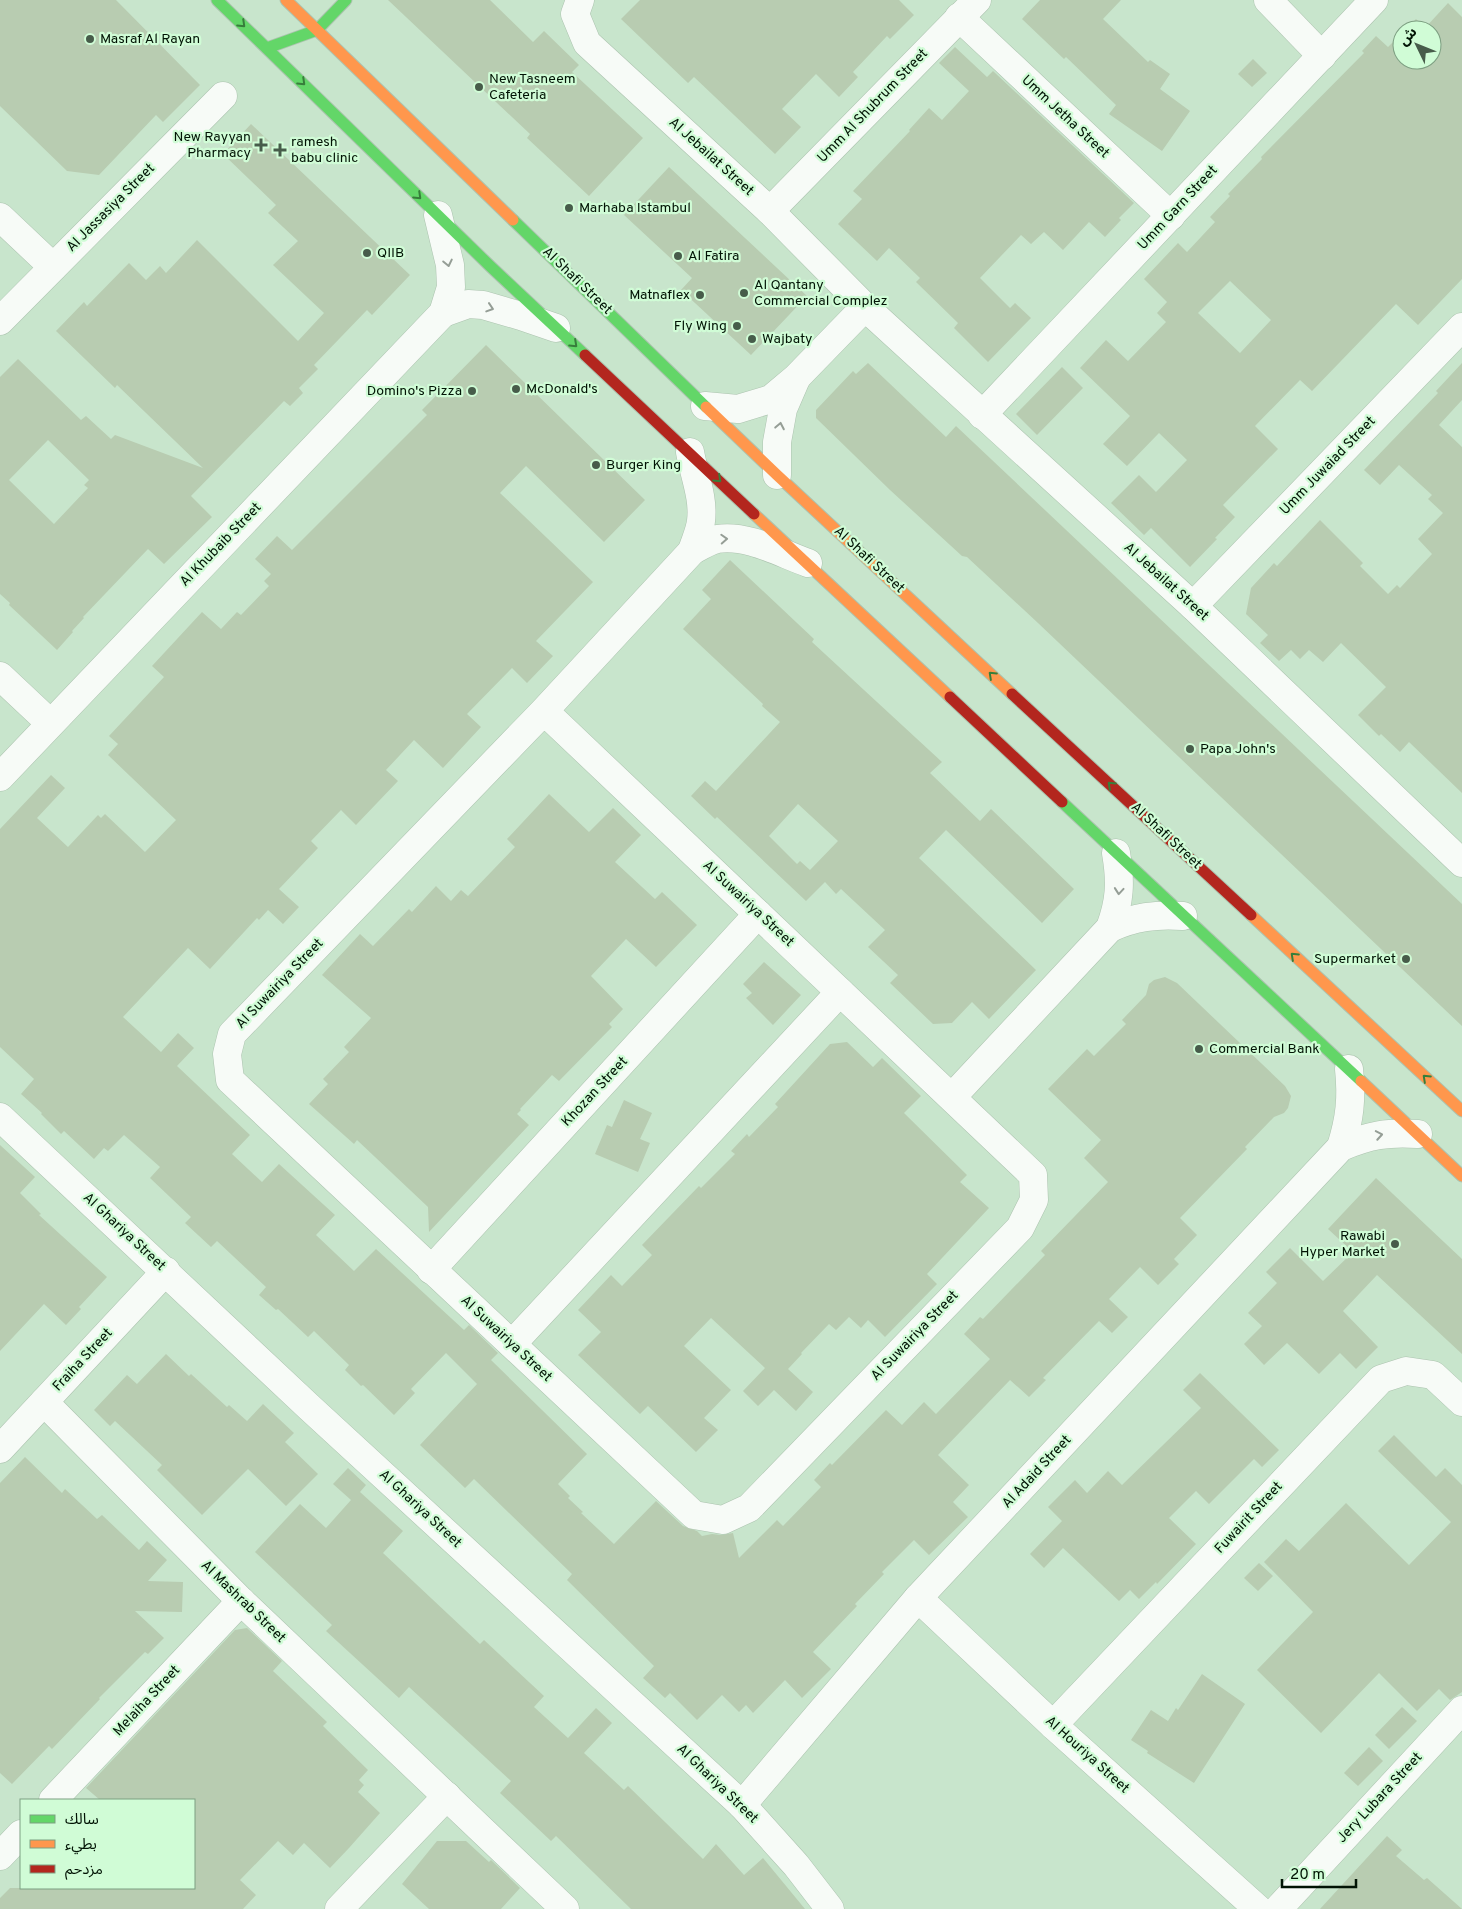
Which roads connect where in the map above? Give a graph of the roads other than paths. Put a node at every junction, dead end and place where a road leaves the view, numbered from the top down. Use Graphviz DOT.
graph roads {
  1 [pos="217,0"];
  2 [pos="346,0"];
  3 [pos="580,0"];
  4 [pos="1268,0"];
  5 [pos="1374,0"];
  6 [pos="291,5"];
  7 [pos="968,9"];
  8 [pos="317,30"];
  9 [pos="277,31"];
  10 [pos="267,48"];
  11 [pos="1322,56"];
  12 [pos="223,96"];
  13 [pos="770,211"];
  14 [pos="438,215"];
  15 [pos="1171,216"];
  16 [pos="0,217"];
  17 [pos="53,267"];
  18 [pos="865,307"];
  19 [pos="443,313"];
  20 [pos="0,321"];
  21 [pos="1462,327"];
  22 [pos="556,328"];
  23 [pos="796,378"];
  24 [pos="705,406"];
  25 [pos="982,415"];
  26 [pos="690,452"];
  27 [pos="777,475"];
  28 [pos="692,551"];
  29 [pos="808,563"];
  30 [pos="1193,606"];
  31 [pos="0,676"];
  32 [pos="544,711"];
  33 [pos="50,723"];
  34 [pos="0,777"];
  35 [pos="1116,853"];
  36 [pos="1462,863"];
  37 [pos="758,914"];
  38 [pos="1183,916"];
  39 [pos="1110,928"];
  40 [pos="840,992"];
  41 [pos="1349,1069"];
  42 [pos="952,1097"];
  43 [pos="1462,1111"];
  44 [pos="0,1117"];
  45 [pos="1418,1134"];
  46 [pos="1341,1147"];
  47 [pos="1462,1176"];
  48 [pos="431,1270"];
  49 [pos="166,1271"];
  50 [pos="512,1344"];
  51 [pos="44,1402"];
  52 [pos="1462,1402"];
  53 [pos="0,1448"];
  54 [pos="918,1598"];
  55 [pos="241,1601"];
  56 [pos="1462,1710"];
  57 [pos="1053,1725"];
  58 [pos="448,1796"];
  59 [pos="54,1799"];
  60 [pos="742,1805"];
  61 [pos="20,1835"];
  62 [pos="0,1856"];
  63 [pos="339,1909"];
  64 [pos="565,1909"];
  65 [pos="830,1909"];
  66 [pos="1258,1909"];
  67 [pos="1278,1909"];
  1 -- 10 [label="main road, one-way"];
  2 -- 8 [label="main road"];
  3 -- 13 [label="street, Al Jebailat Street"];
  4 -- 11 [label="street"];
  5 -- 11 [label="street, Umm Garn Street"];
  6 -- 8 [label="main road, Al Shafi Street"];
  7 -- 13 [label="street, Umm Al Shubrum Street"];
  7 -- 15 [label="street, Umm Jetha Street"];
  8 -- 10 [label="main road"];
  8 -- 24 [label="main road, Al Shafi Street"];
  9 -- 10 [label="main road"];
  10 -- 14 [label="main road, one-way"];
  11 -- 15 [label="street, Umm Garn Street"];
  12 -- 17 [label="street, Al Jassasiya Street"];
  13 -- 18 [label="street, Al Jebailat Street"];
  14 -- 19 [label="street, one-way"];
  14 -- 22 [label="main road"];
  15 -- 25 [label="street, Umm Garn Street"];
  16 -- 17 [label="street"];
  17 -- 20 [label="street, Al Jassasiya Street"];
  18 -- 23 [label="street"];
  18 -- 25 [label="street, Al Jebailat Street"];
  19 -- 22 [label="street, one-way"];
  19 -- 33 [label="street, Al Khubaib Street"];
  21 -- 30 [label="street, Umm Juwaiad Street"];
  22 -- 26 [label="main road, one-way"];
  23 -- 24 [label="street"];
  27 -- 23 [label="street, one-way"];
  24 -- 27 [label="main road, Al Shafi Street"];
  25 -- 30 [label="street, Al Jebailat Street"];
  26 -- 28 [label="street, Al Suwairiya Street"];
  26 -- 29 [label="main road, one-way"];
  43 -- 27 [label="main road, Al Shafi Street, one-way"];
  28 -- 29 [label="street, Al Suwairiya Street, one-way"];
  28 -- 32 [label="street, Al Suwairiya Street"];
  29 -- 35 [label="main road"];
  30 -- 36 [label="street, Al Jebailat Street"];
  31 -- 33 [label="street"];
  32 -- 37 [label="street, Al Suwairiya Street"];
  32 -- 48 [label="street, Al Suwairiya Street"];
  33 -- 34 [label="street, Al Khubaib Street"];
  35 -- 38 [label="main road"];
  35 -- 39 [label="street, one-way"];
  37 -- 40 [label="street, Al Suwairiya Street"];
  37 -- 48 [label="street, Khozan Street"];
  38 -- 39 [label="street"];
  38 -- 41 [label="main road"];
  39 -- 42 [label="street"];
  40 -- 42 [label="street, Al Suwairiya Street"];
  40 -- 50 [label="street"];
  41 -- 45 [label="main road"];
  41 -- 46 [label="street, Al Adaid Street"];
  42 -- 50 [label="street, Al Suwairiya Street"];
  44 -- 49 [label="street, Al Ghariya Street"];
  46 -- 45 [label="street, Al Adaid Street, one-way"];
  45 -- 47 [label="main road"];
  46 -- 54 [label="street, Al Adaid Street"];
  48 -- 50 [label="street, Al Suwairiya Street"];
  49 -- 51 [label="street, Fraiha Street"];
  49 -- 60 [label="street, Al Ghariya Street"];
  51 -- 53 [label="street, Fraiha Street"];
  51 -- 55 [label="street, Al Mashrab Street"];
  52 -- 57 [label="street, Fuwairit Street"];
  54 -- 57 [label="street, Al Houriya Street"];
  54 -- 60 [label="street, Al Adaid Street"];
  55 -- 58 [label="street, Al Mashrab Street"];
  55 -- 59 [label="street, Melaiha Street"];
  56 -- 67 [label="street, Jery Lubara Street"];
  57 -- 66 [label="street, Al Houriya Street"];
  58 -- 63 [label="street"];
  58 -- 64 [label="street, Al Mashrab Street"];
  60 -- 65 [label="street, Al Ghariya Street"];
  61 -- 62 [label="street"];
}
